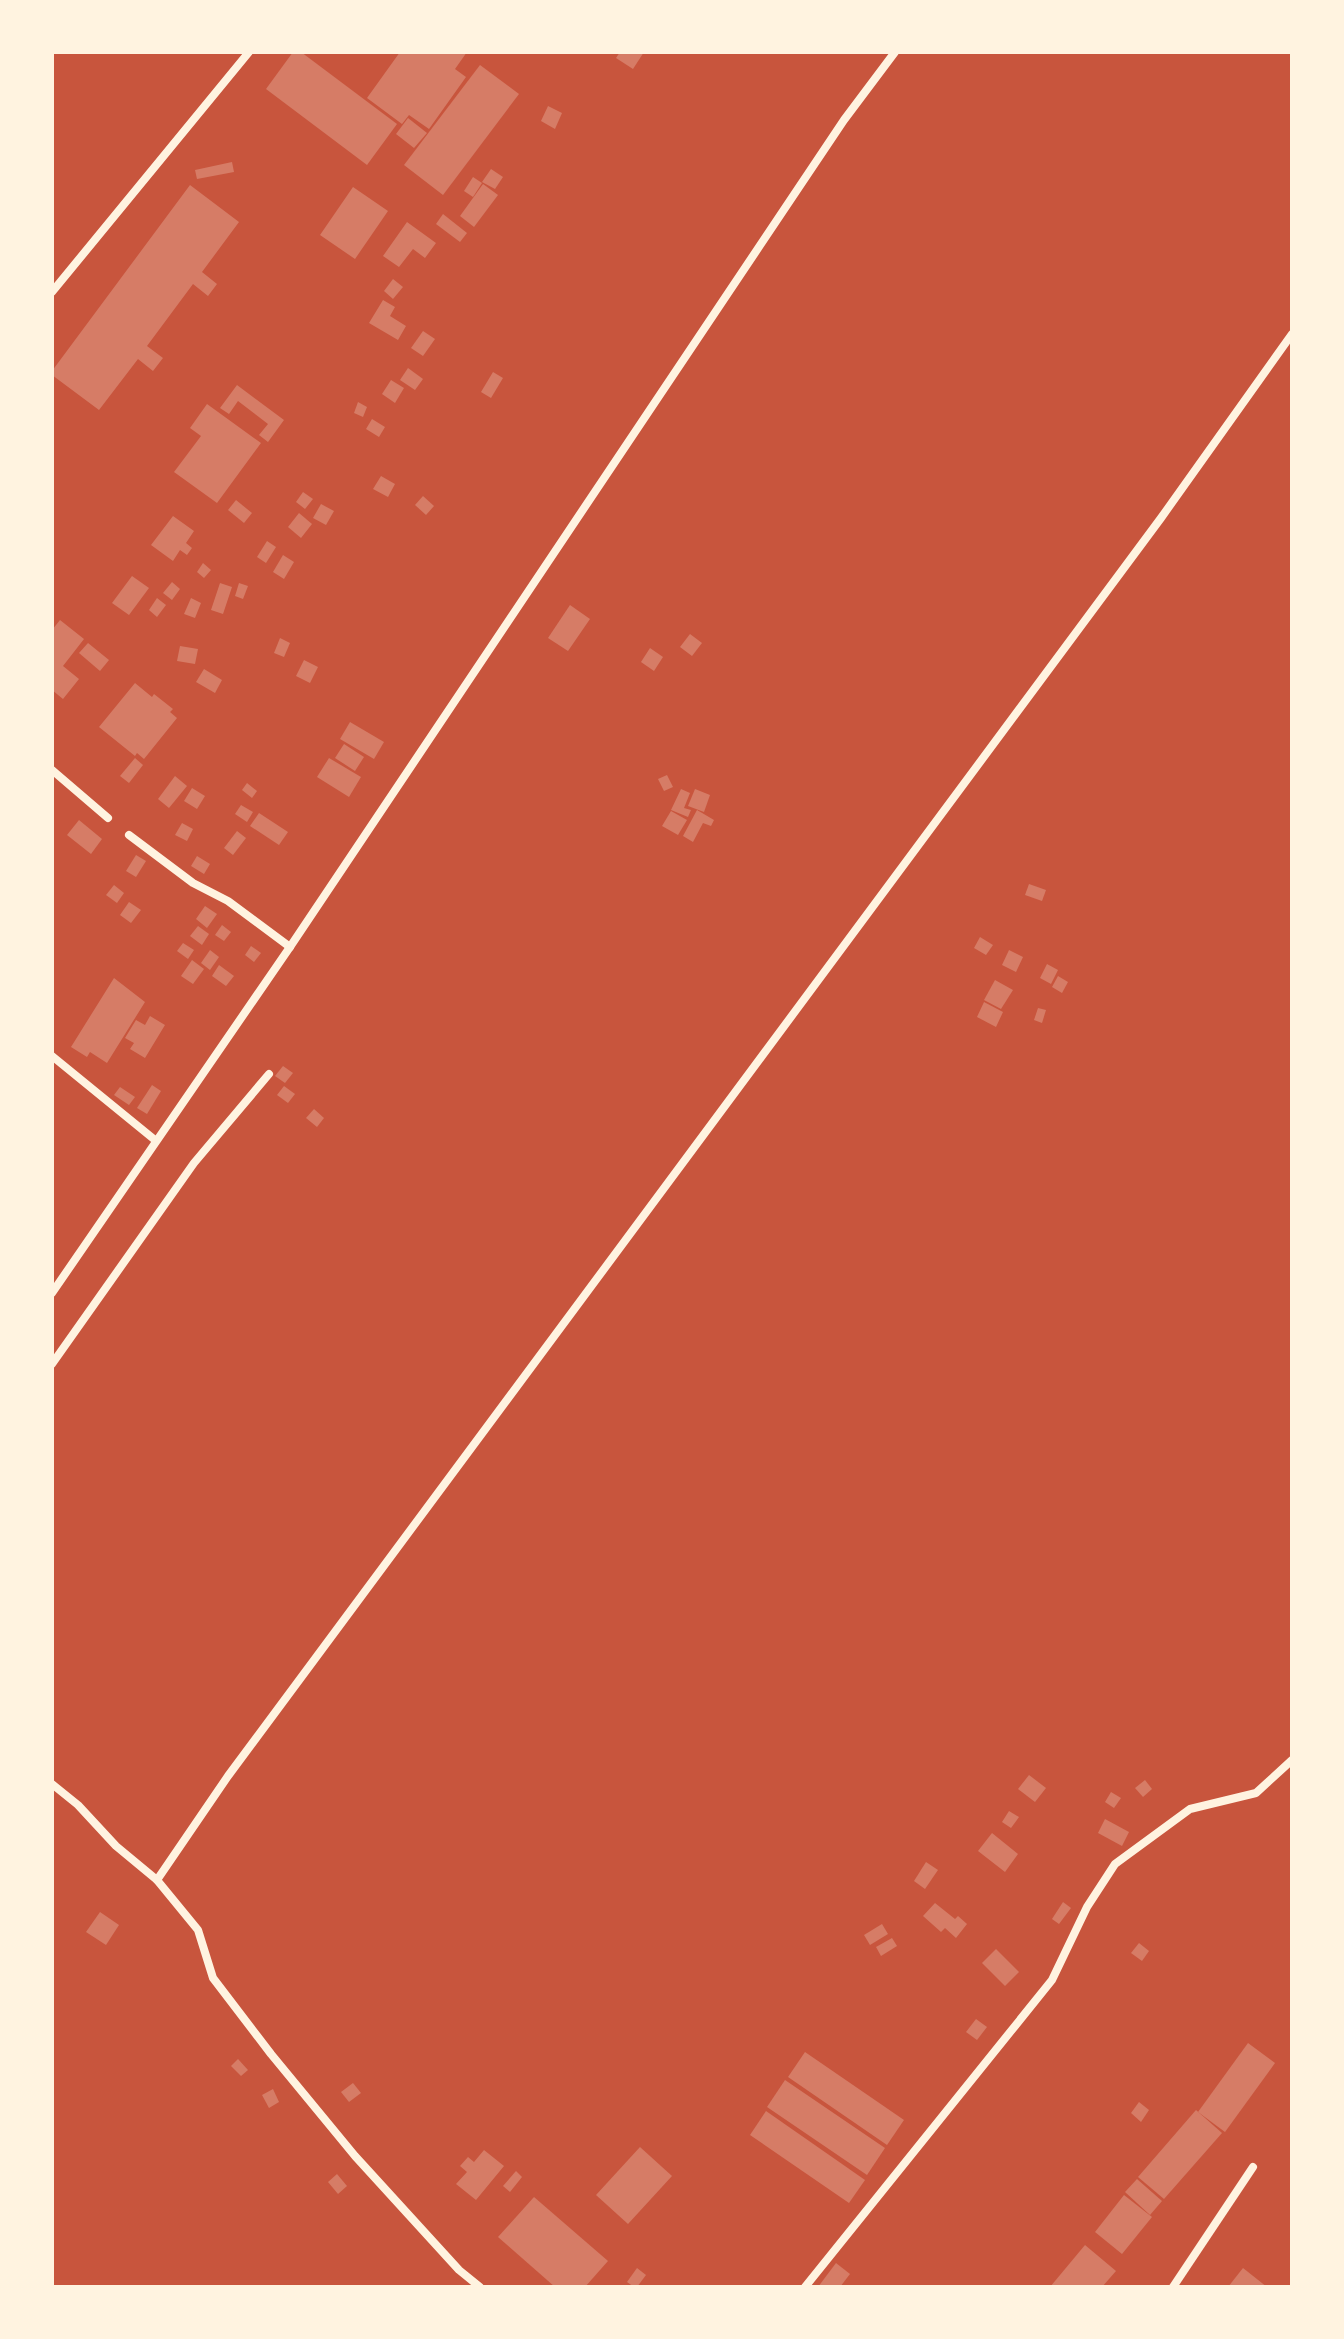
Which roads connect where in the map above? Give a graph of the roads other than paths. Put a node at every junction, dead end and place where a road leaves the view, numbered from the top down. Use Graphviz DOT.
graph roads {
  1 [pos="895,52"];
  2 [pos="249,53"];
  3 [pos="52,292"];
  4 [pos="1292,334"];
  5 [pos="52,770"];
  6 [pos="108,818"];
  7 [pos="129,835"];
  8 [pos="290,947"];
  9 [pos="52,1056"];
  10 [pos="269,1074"];
  11 [pos="155,1140"];
  12 [pos="52,1293"];
  13 [pos="52,1364"];
  14 [pos="1292,1760"];
  15 [pos="52,1784"];
  16 [pos="157,1880"];
  17 [pos="1253,2167"];
  18 [pos="480,2287"];
  19 [pos="805,2287"];
  20 [pos="1173,2287"];
  1 -- 8 [label="street"];
  2 -- 3 [label="street"];
  4 -- 16 [label="street"];
  5 -- 6 [label="street"];
  7 -- 8 [label="street"];
  8 -- 11 [label="street"];
  9 -- 11 [label="street"];
  10 -- 13 [label="street"];
  11 -- 12 [label="street"];
  14 -- 19 [label="street"];
  15 -- 16 [label="street"];
  16 -- 18 [label="street"];
  17 -- 20 [label="street"];
}
